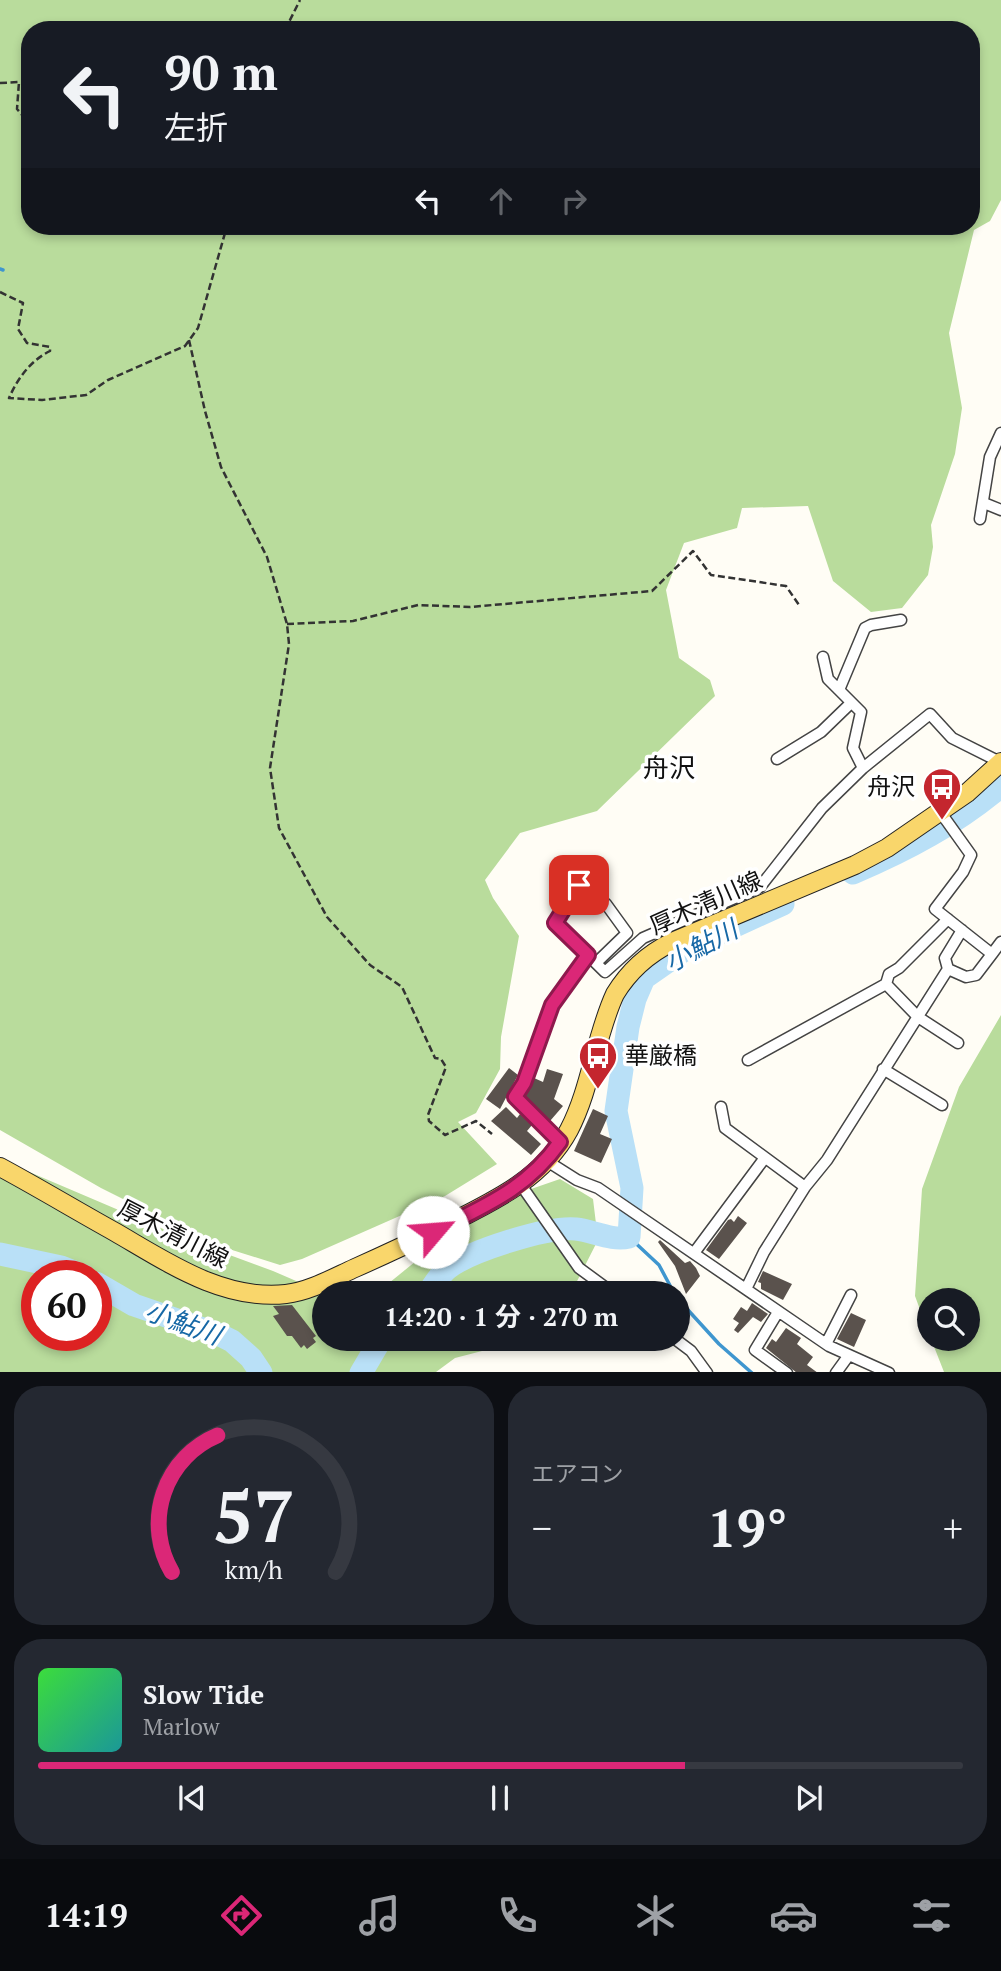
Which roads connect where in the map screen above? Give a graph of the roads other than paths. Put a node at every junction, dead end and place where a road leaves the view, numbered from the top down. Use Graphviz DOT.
graph roads {
  1 [pos="1001,433"];
  2 [pos="996,458"];
  3 [pos="984,503"];
  4 [pos="1001,510"];
  5 [pos="980,519"];
  6 [pos="901,620"];
  7 [pos="823,657"];
  8 [pos="839,690"];
  9 [pos="851,703"];
  10 [pos="777,759"];
  11 [pos="1001,762"];
  12 [pos="863,768"];
  13 [pos="944,817"];
  14 [pos="561,871"];
  15 [pos="579,885"];
  16 [pos="948,919"];
  17 [pos="962,930"];
  18 [pos="669,935"];
  19 [pos="1001,942"];
  20 [pos="992,954"];
  21 [pos="592,959"];
  22 [pos="948,969"];
  23 [pos="886,984"];
  24 [pos="918,1017"];
  25 [pos="958,1043"];
  26 [pos="748,1060"];
  27 [pos="883,1069"];
  28 [pos="942,1105"];
  29 [pos="721,1107"];
  30 [pos="560,1142"];
  31 [pos="764,1159"];
  32 [pos="547,1161"];
  33 [pos="0,1167"];
  34 [pos="521,1185"];
  35 [pos="805,1187"];
  36 [pos="694,1253"];
  37 [pos="597,1281"];
  38 [pos="746,1289"];
  39 [pos="851,1295"];
  40 [pos="778,1312"];
  41 [pos="826,1344"];
  42 [pos="690,1350"];
  43 [pos="849,1355"];
  44 [pos="706,1372"];
  45 [pos="786,1372"];
  46 [pos="837,1372"];
  47 [pos="887,1372"];
  1 -- 2 [label="street"];
  2 -- 3 [label="street"];
  3 -- 4 [label="street"];
  3 -- 5 [label="street"];
  6 -- 8 [label="street"];
  7 -- 8 [label="street"];
  8 -- 9 [label="street"];
  9 -- 10 [label="street"];
  9 -- 12 [label="street"];
  11 -- 12 [label="street"];
  11 -- 13 [label="main road, 厚木清川線"];
  12 -- 18 [label="street"];
  13 -- 16 [label="street"];
  13 -- 18 [label="main road, 厚木清川線"];
  14 -- 15 [label="street"];
  15 -- 21 [label="street"];
  15 -- 21 [label="street"];
  16 -- 17 [label="street"];
  16 -- 23 [label="street"];
  17 -- 20 [label="street"];
  17 -- 22 [label="street"];
  18 -- 21 [label="street"];
  18 -- 30 [label="main road, 厚木清川線"];
  19 -- 20 [label="street"];
  20 -- 22 [label="street"];
  21 -- 30 [label="street"];
  22 -- 24 [label="street"];
  23 -- 24 [label="street"];
  23 -- 26 [label="street"];
  24 -- 25 [label="street"];
  24 -- 27 [label="street"];
  27 -- 28 [label="street"];
  27 -- 35 [label="street"];
  29 -- 31 [label="street"];
  30 -- 32 [label="main road, 厚木清川線"];
  31 -- 35 [label="street"];
  31 -- 36 [label="street"];
  32 -- 34 [label="main road, 厚木清川線"];
  32 -- 36 [label="street"];
  33 -- 34 [label="main road, 厚木清川線"];
  34 -- 37 [label="street"];
  35 -- 38 [label="street"];
  36 -- 38 [label="street"];
  38 -- 40 [label="street"];
  39 -- 41 [label="street"];
  40 -- 41 [label="street"];
  40 -- 45 [label="street"];
  41 -- 43 [label="street"];
  42 -- 44 [label="street"];
  43 -- 46 [label="street"];
  43 -- 47 [label="street"];
}
